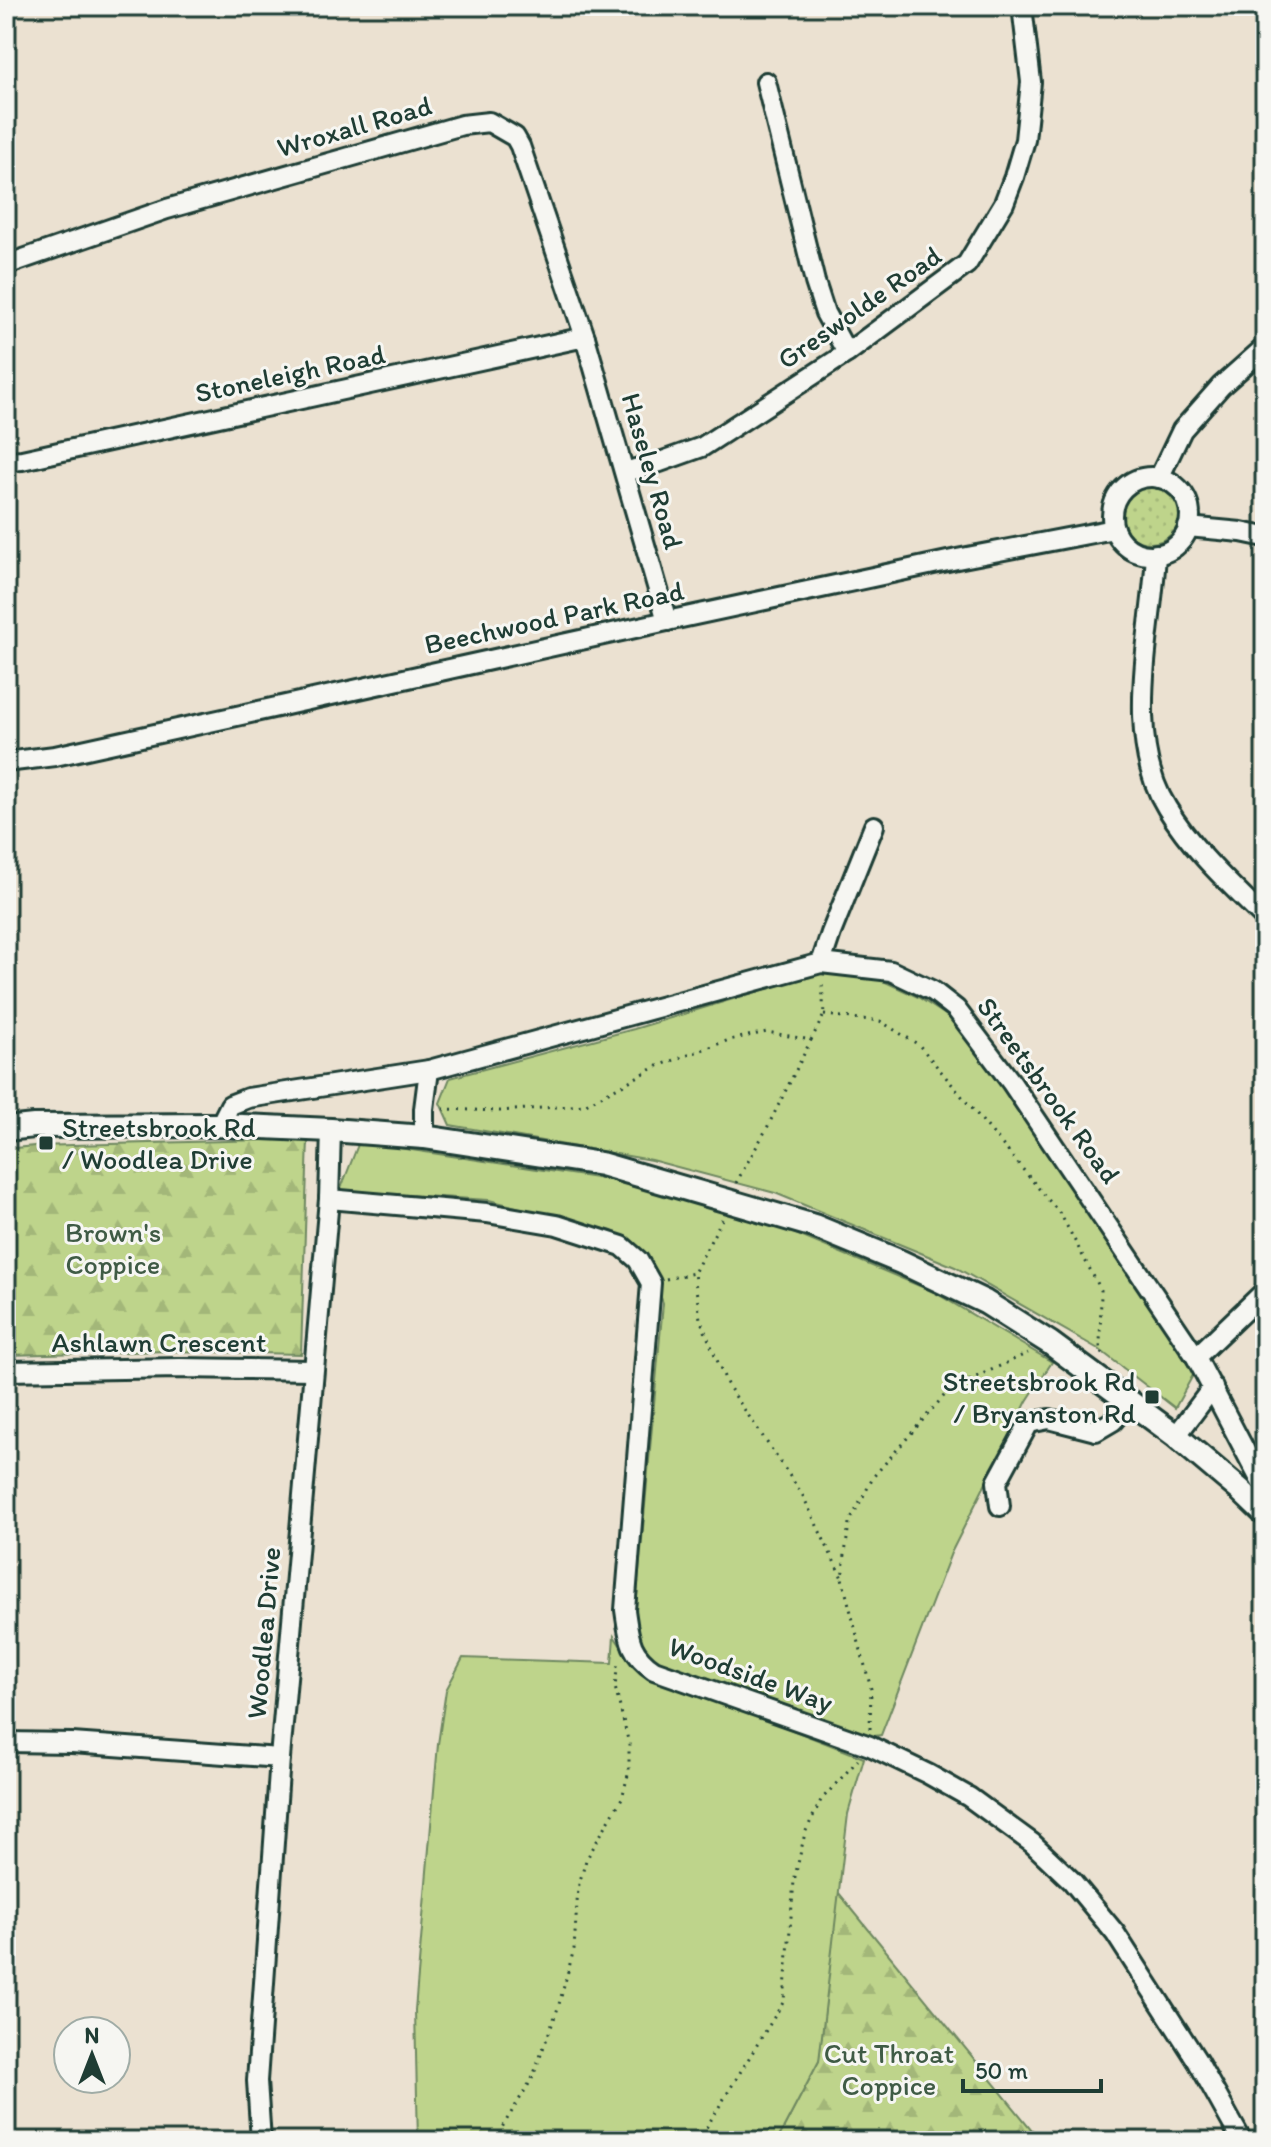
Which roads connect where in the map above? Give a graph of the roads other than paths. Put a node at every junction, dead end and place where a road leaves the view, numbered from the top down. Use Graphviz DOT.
graph roads {
  1 [pos="1022,6"];
  2 [pos="766,82"];
  3 [pos="6,265"];
  4 [pos="585,337"];
  5 [pos="1265,347"];
  6 [pos="847,353"];
  7 [pos="6,461"];
  8 [pos="625,472"];
  9 [pos="1159,478"];
  10 [pos="1188,527"];
  11 [pos="1114,529"];
  12 [pos="1265,537"];
  13 [pos="1156,554"];
  14 [pos="667,621"];
  15 [pos="6,762"];
  16 [pos="874,826"];
  17 [pos="1265,919"];
  18 [pos="821,963"];
  19 [pos="429,1070"];
  20 [pos="220,1125"];
  21 [pos="6,1129"];
  22 [pos="331,1130"];
  23 [pos="424,1137"];
  24 [pos="329,1199"];
  25 [pos="1265,1291"];
  26 [pos="1196,1357"];
  27 [pos="313,1370"];
  28 [pos="6,1371"];
  29 [pos="1213,1387"];
  30 [pos="1130,1401"];
  31 [pos="1176,1436"];
  32 [pos="1265,1489"];
  33 [pos="1000,1506"];
  34 [pos="1265,1514"];
  35 [pos="6,1742"];
  36 [pos="280,1758"];
  37 [pos="261,2141"];
  38 [pos="1242,2141"];
  1 -- 6 [label="street, Greswolde Road"];
  2 -- 6 [label="street"];
  3 -- 4 [label="street, Wroxall Road"];
  4 -- 7 [label="street, Stoneleigh Road"];
  4 -- 8 [label="street, Haseley Road"];
  5 -- 9 [label="street"];
  6 -- 8 [label="street, Greswolde Road"];
  8 -- 14 [label="street, Haseley Road"];
  9 -- 10 [label="street"];
  9 -- 11 [label="street"];
  10 -- 12 [label="street"];
  10 -- 13 [label="street"];
  11 -- 13 [label="street"];
  11 -- 14 [label="street, Beechwood Park Road"];
  13 -- 17 [label="street"];
  14 -- 15 [label="street, Beechwood Park Road"];
  16 -- 18 [label="street"];
  18 -- 19 [label="street, Streetsbrook Road"];
  18 -- 26 [label="street, Streetsbrook Road"];
  19 -- 20 [label="street, Streetsbrook Road"];
  19 -- 23 [label="street"];
  20 -- 21 [label="main road"];
  20 -- 22 [label="main road"];
  22 -- 23 [label="main road"];
  22 -- 24 [label="street, Woodlea Drive"];
  23 -- 30 [label="main road"];
  24 -- 27 [label="street, Woodlea Drive"];
  24 -- 38 [label="street, Woodside Way"];
  25 -- 26 [label="street"];
  26 -- 29 [label="street, Streetsbrook Road"];
  27 -- 28 [label="street, Ashlawn Crescent"];
  27 -- 36 [label="street, Woodlea Drive"];
  29 -- 31 [label="street"];
  29 -- 32 [label="street, Streetsbrook Road"];
  30 -- 31 [label="main road"];
  30 -- 33 [label="street"];
  31 -- 34 [label="main road"];
  35 -- 36 [label="street"];
  36 -- 37 [label="street, Woodlea Drive"];
}
